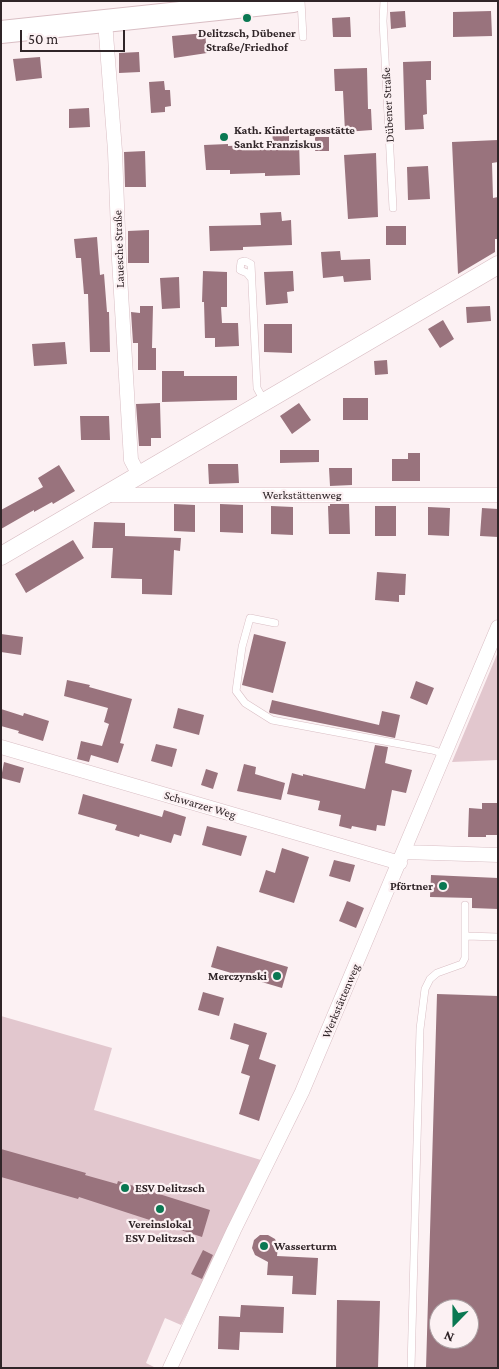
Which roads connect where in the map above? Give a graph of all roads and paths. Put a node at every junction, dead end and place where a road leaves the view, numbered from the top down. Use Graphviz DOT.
graph roads {
  1 [pos="293,1"];
  2 [pos="301,1"];
  3 [pos="384,1"];
  4 [pos="105,21"];
  5 [pos="1,32"];
  6 [pos="303,37"];
  7 [pos="393,208"];
  8 [pos="498,265"];
  9 [pos="251,278"];
  10 [pos="265,402"];
  11 [pos="139,475"];
  12 [pos="105,495"];
  13 [pos="498,495"];
  14 [pos="1,556"];
  15 [pos="275,623"];
  16 [pos="498,627"];
  17 [pos="1,747"];
  18 [pos="445,754"];
  19 [pos="498,855"];
  20 [pos="402,858"];
  21 [pos="465,905"];
  22 [pos="466,936"];
  23 [pos="498,937"];
  24 [pos="170,1368"];
  25 [pos="411,1368"];
  1 -- 4 [label="main road"];
  2 -- 6 [label="lane"];
  3 -- 7 [label="lane, Dübener Straße"];
  4 -- 5 [label="main road"];
  4 -- 11 [label="street, Lauesche Straße"];
  8 -- 10 [label="street"];
  9 -- 10 [label="lane"];
  10 -- 11 [label="street"];
  11 -- 12 [label="street"];
  12 -- 13 [label="street, Werkstättenweg"];
  12 -- 14 [label="street"];
  15 -- 18 [label="lane"];
  16 -- 18 [label="street, Werkstättenweg"];
  17 -- 20 [label="street, Schwarzer Weg"];
  18 -- 20 [label="street, Werkstättenweg"];
  19 -- 20 [label="street, Schwarzer Weg"];
  20 -- 24 [label="street, Werkstättenweg"];
  21 -- 22 [label="lane"];
  22 -- 23 [label="lane"];
  22 -- 25 [label="lane"];
}
